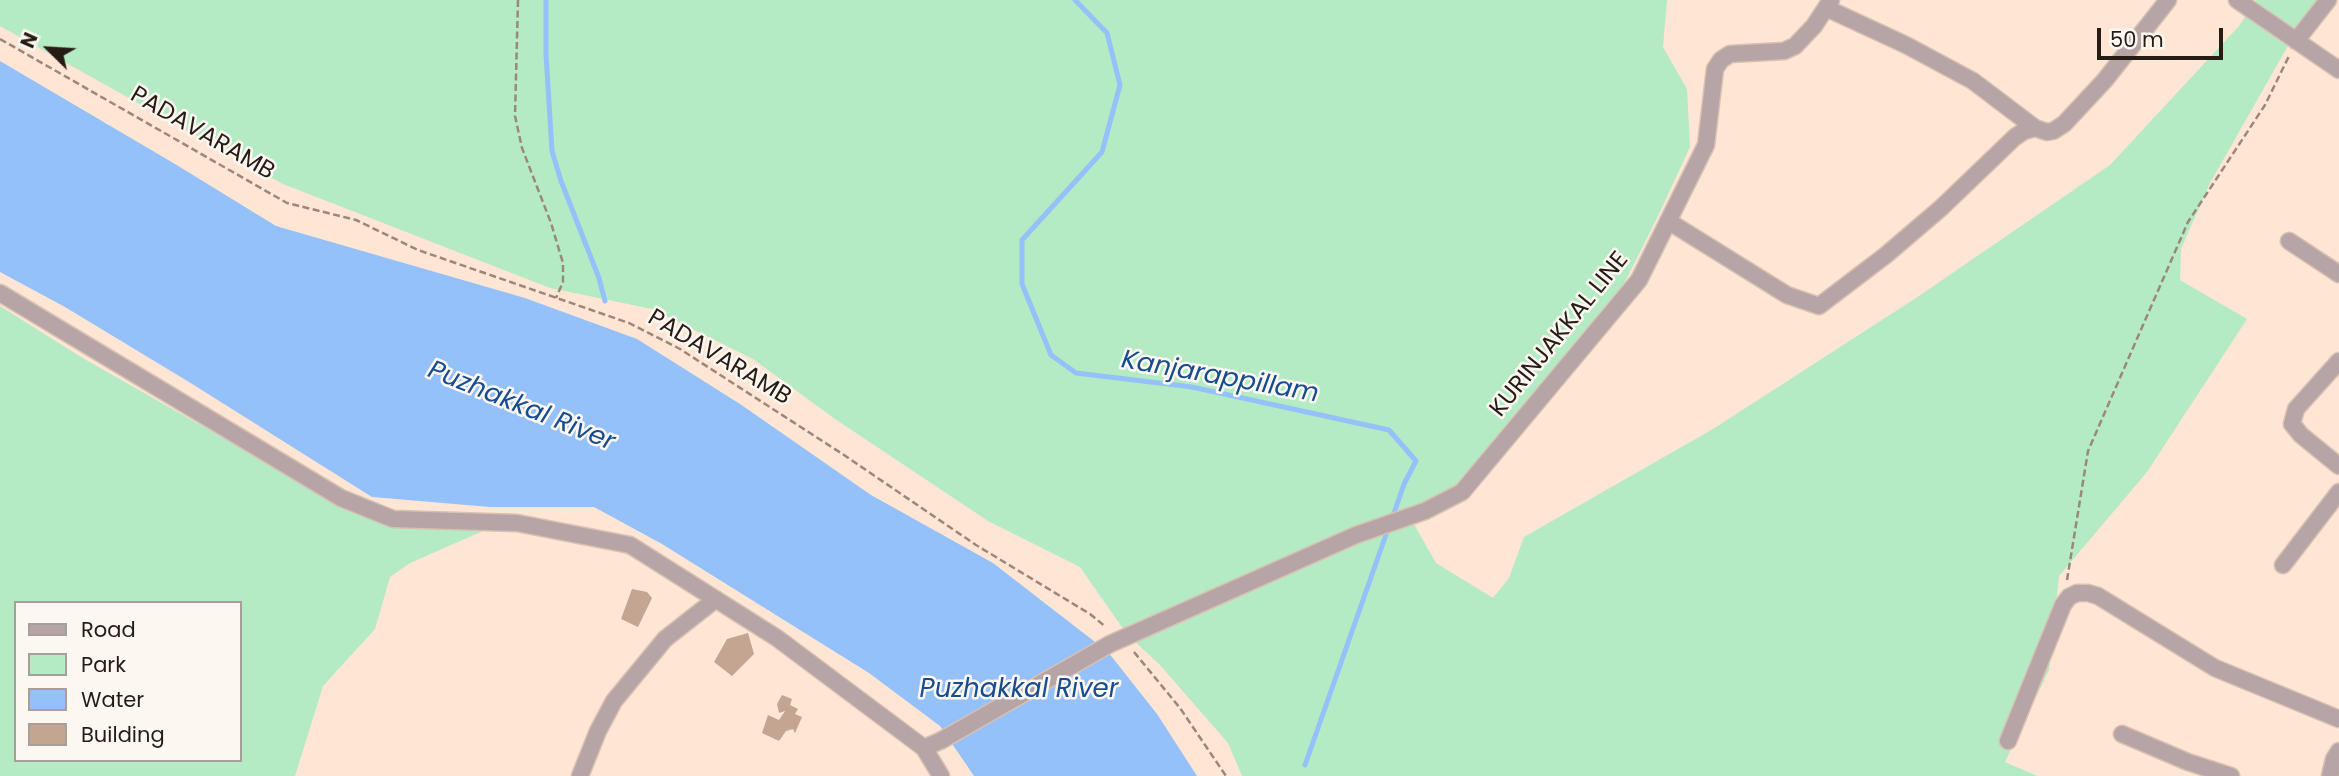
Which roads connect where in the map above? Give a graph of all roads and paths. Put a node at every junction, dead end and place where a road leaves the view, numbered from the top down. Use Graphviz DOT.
graph roads {
  1 [pos="518,0"];
  2 [pos="2168,0"];
  3 [pos="2237,0"];
  4 [pos="2328,0"];
  5 [pos="1829,4"];
  6 [pos="0,39"];
  7 [pos="2297,41"];
  8 [pos="2339,70"];
  9 [pos="2035,128"];
  10 [pos="1668,221"];
  11 [pos="2289,241"];
  12 [pos="2339,274"];
  13 [pos="0,293"];
  14 [pos="556,298"];
  15 [pos="2339,361"];
  16 [pos="2339,466"];
  17 [pos="2339,492"];
  18 [pos="2283,565"];
  19 [pos="716,599"];
  20 [pos="2063,606"];
  21 [pos="1116,641"];
  22 [pos="2339,719"];
  23 [pos="2122,734"];
  24 [pos="2008,741"];
  25 [pos="924,748"];
  26 [pos="2339,751"];
  27 [pos="580,776"];
  28 [pos="941,776"];
  29 [pos="1226,776"];
  30 [pos="2231,776"];
  31 [pos="2330,776"];
  1 -- 14 [label="path"];
  2 -- 9 [label="street"];
  3 -- 7 [label="street"];
  4 -- 7 [label="street"];
  5 -- 9 [label="street"];
  5 -- 10 [label="street, KURINJAKKAL LINE"];
  6 -- 14 [label="path, PADAVARAMB"];
  7 -- 8 [label="street"];
  7 -- 20 [label="path"];
  9 -- 10 [label="street"];
  10 -- 21 [label="street, KURINJAKKAL LINE"];
  11 -- 12 [label="street"];
  13 -- 19 [label="street"];
  14 -- 21 [label="path, PADAVARAMB"];
  15 -- 16 [label="street"];
  17 -- 18 [label="street"];
  19 -- 25 [label="street"];
  19 -- 27 [label="street"];
  20 -- 22 [label="street"];
  20 -- 24 [label="street"];
  21 -- 25 [label="street, KURINJAKKAL LINE"];
  21 -- 29 [label="path, PADAVARAMB"];
  23 -- 30 [label="street"];
  25 -- 28 [label="street"];
  26 -- 31 [label="street"];
}
